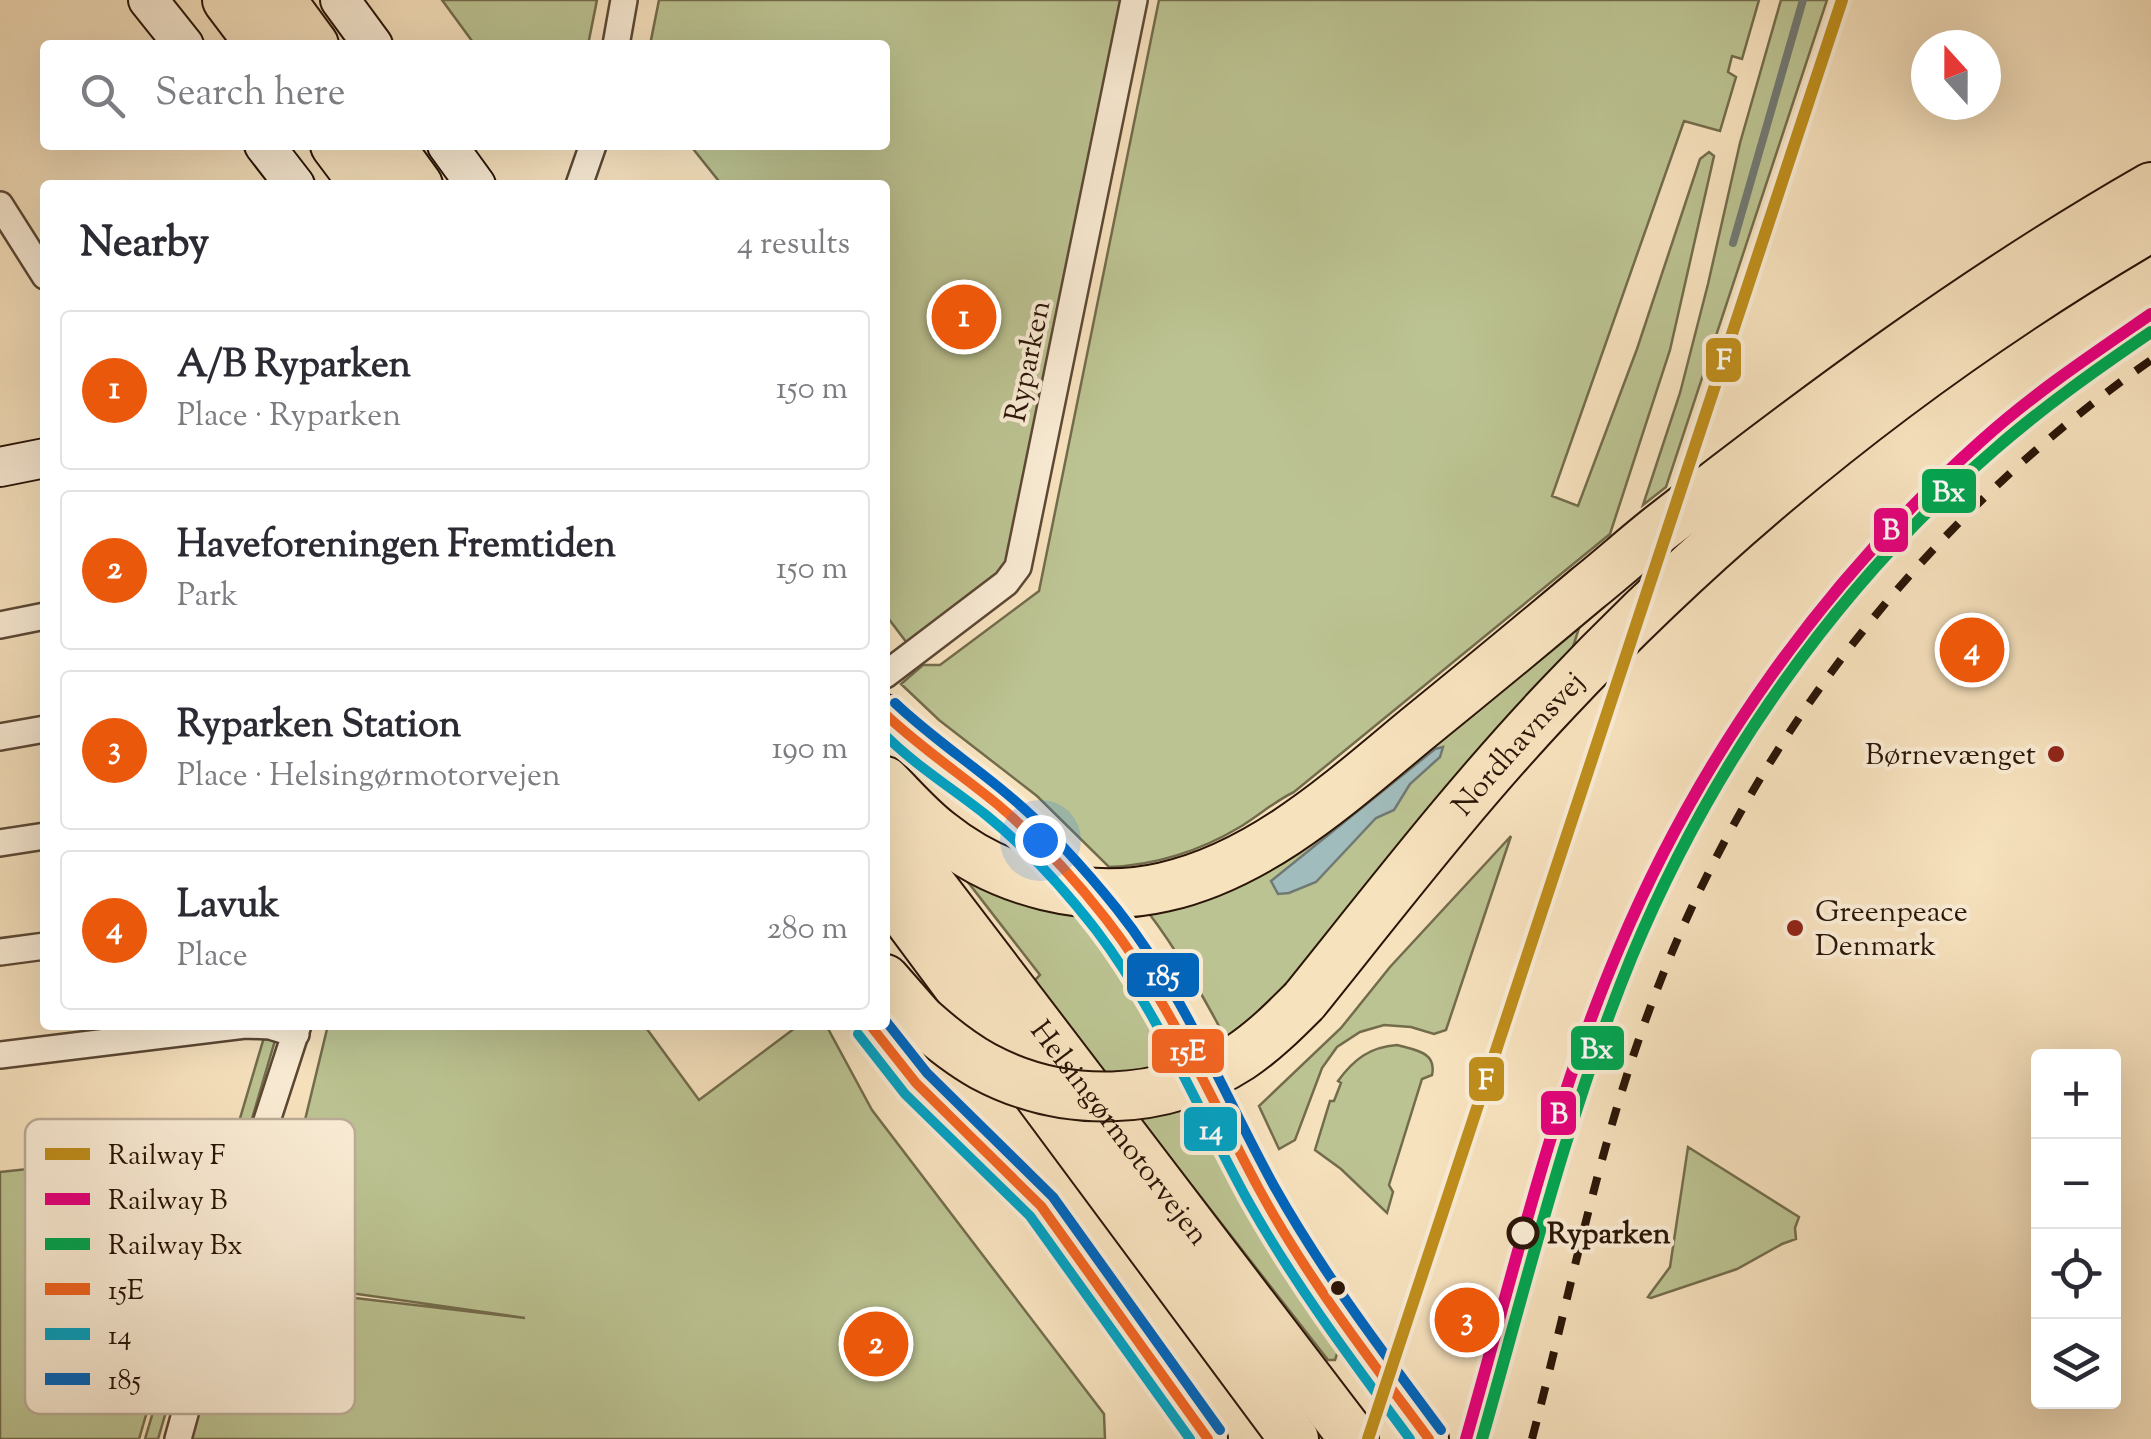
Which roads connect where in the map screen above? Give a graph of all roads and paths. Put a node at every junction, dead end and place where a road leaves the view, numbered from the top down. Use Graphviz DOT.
graph roads {
  1 [pos="148,0"];
  2 [pos="227,0"];
  3 [pos="340,0"];
  4 [pos="624,0"];
  5 [pos="1134,0"];
  6 [pos="288,23"];
  7 [pos="180,40"];
  8 [pos="369,40"];
  9 [pos="617,40"];
  10 [pos="268,150"];
  11 [pos="340,150"];
  12 [pos="392,150"];
  13 [pos="450,150"];
  14 [pos="590,150"];
  15 [pos="600,150"];
  16 [pos="291,180"];
  17 [pos="362,180"];
  18 [pos="414,180"];
  19 [pos="472,180"];
  20 [pos="581,180"];
  21 [pos="596,180"];
  22 [pos="2151,187"];
  23 [pos="0,206"];
  24 [pos="2151,226"];
  25 [pos="40,268"];
  26 [pos="40,459"];
  27 [pos="0,467"];
  28 [pos="40,617"];
  29 [pos="0,625"];
  30 [pos="890,671"];
  31 [pos="890,719"];
  32 [pos="40,730"];
  33 [pos="0,737"];
  34 [pos="890,785"];
  35 [pos="890,831"];
  36 [pos="40,837"];
  37 [pos="0,843"];
  38 [pos="890,895"];
  39 [pos="40,947"];
  40 [pos="0,952"];
  41 [pos="890,986"];
  42 [pos="212,1030"];
  43 [pos="297,1030"];
  44 [pos="874,1030"];
  45 [pos="0,1056"];
  46 [pos="268,1119"];
  47 [pos="185,1414"];
  48 [pos="178,1439"];
  49 [pos="1208,1439"];
  50 [pos="1294,1439"];
  51 [pos="1354,1439"];
  52 [pos="1429,1439"];
  1 -- 7 [label="street"];
  2 -- 6 [label="highway"];
  3 -- 8 [label="street"];
  4 -- 9 [label="street"];
  5 -- 30 [label="street, Ryparken"];
  10 -- 16 [label="street"];
  11 -- 17 [label="highway"];
  12 -- 18 [label="highway"];
  13 -- 19 [label="street"];
  14 -- 20 [label="street"];
  15 -- 21 [label="street"];
  22 -- 34 [label="highway, Nordhavnsvej"];
  23 -- 25 [label="street"];
  24 -- 41 [label="highway, Nordhavnsvej, bridge"];
  26 -- 27 [label="street"];
  28 -- 29 [label="street"];
  31 -- 52 [label="street, bridge"];
  32 -- 33 [label="street"];
  35 -- 51 [label="highway, Helsingørmotorvejen"];
  36 -- 37 [label="street"];
  38 -- 50 [label="highway, Helsingørmotorvejen"];
  39 -- 40 [label="street"];
  42 -- 45 [label="street"];
  43 -- 46 [label="street"];
  44 -- 49 [label="street"];
  47 -- 48 [label="street"];
}
